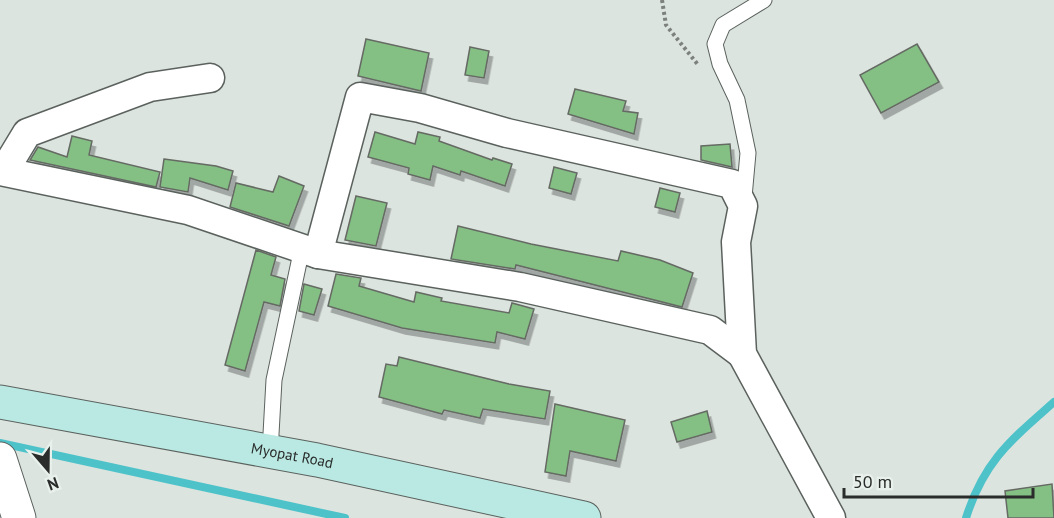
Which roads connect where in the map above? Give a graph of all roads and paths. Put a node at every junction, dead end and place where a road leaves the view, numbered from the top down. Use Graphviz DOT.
graph roads {
  1 [pos="662,0"];
  2 [pos="764,0"];
  3 [pos="720,64"];
  4 [pos="210,78"];
  5 [pos="2,171"];
  6 [pos="743,206"];
  7 [pos="310,251"];
  8 [pos="742,354"];
  9 [pos="0,402"];
  10 [pos="270,452"];
  11 [pos="0,459"];
  12 [pos="19,518"];
  13 [pos="584,518"];
  14 [pos="831,518"];
  1 -- 3 [label="path"];
  2 -- 3 [label="lane"];
  3 -- 6 [label="lane"];
  4 -- 5 [label="street"];
  5 -- 7 [label="street"];
  6 -- 7 [label="street"];
  6 -- 8 [label="street"];
  7 -- 8 [label="street"];
  7 -- 10 [label="lane"];
  8 -- 14 [label="street"];
  9 -- 10 [label="main road, Myopat Road"];
  10 -- 13 [label="main road, Myopat Road"];
  11 -- 12 [label="street"];
}
